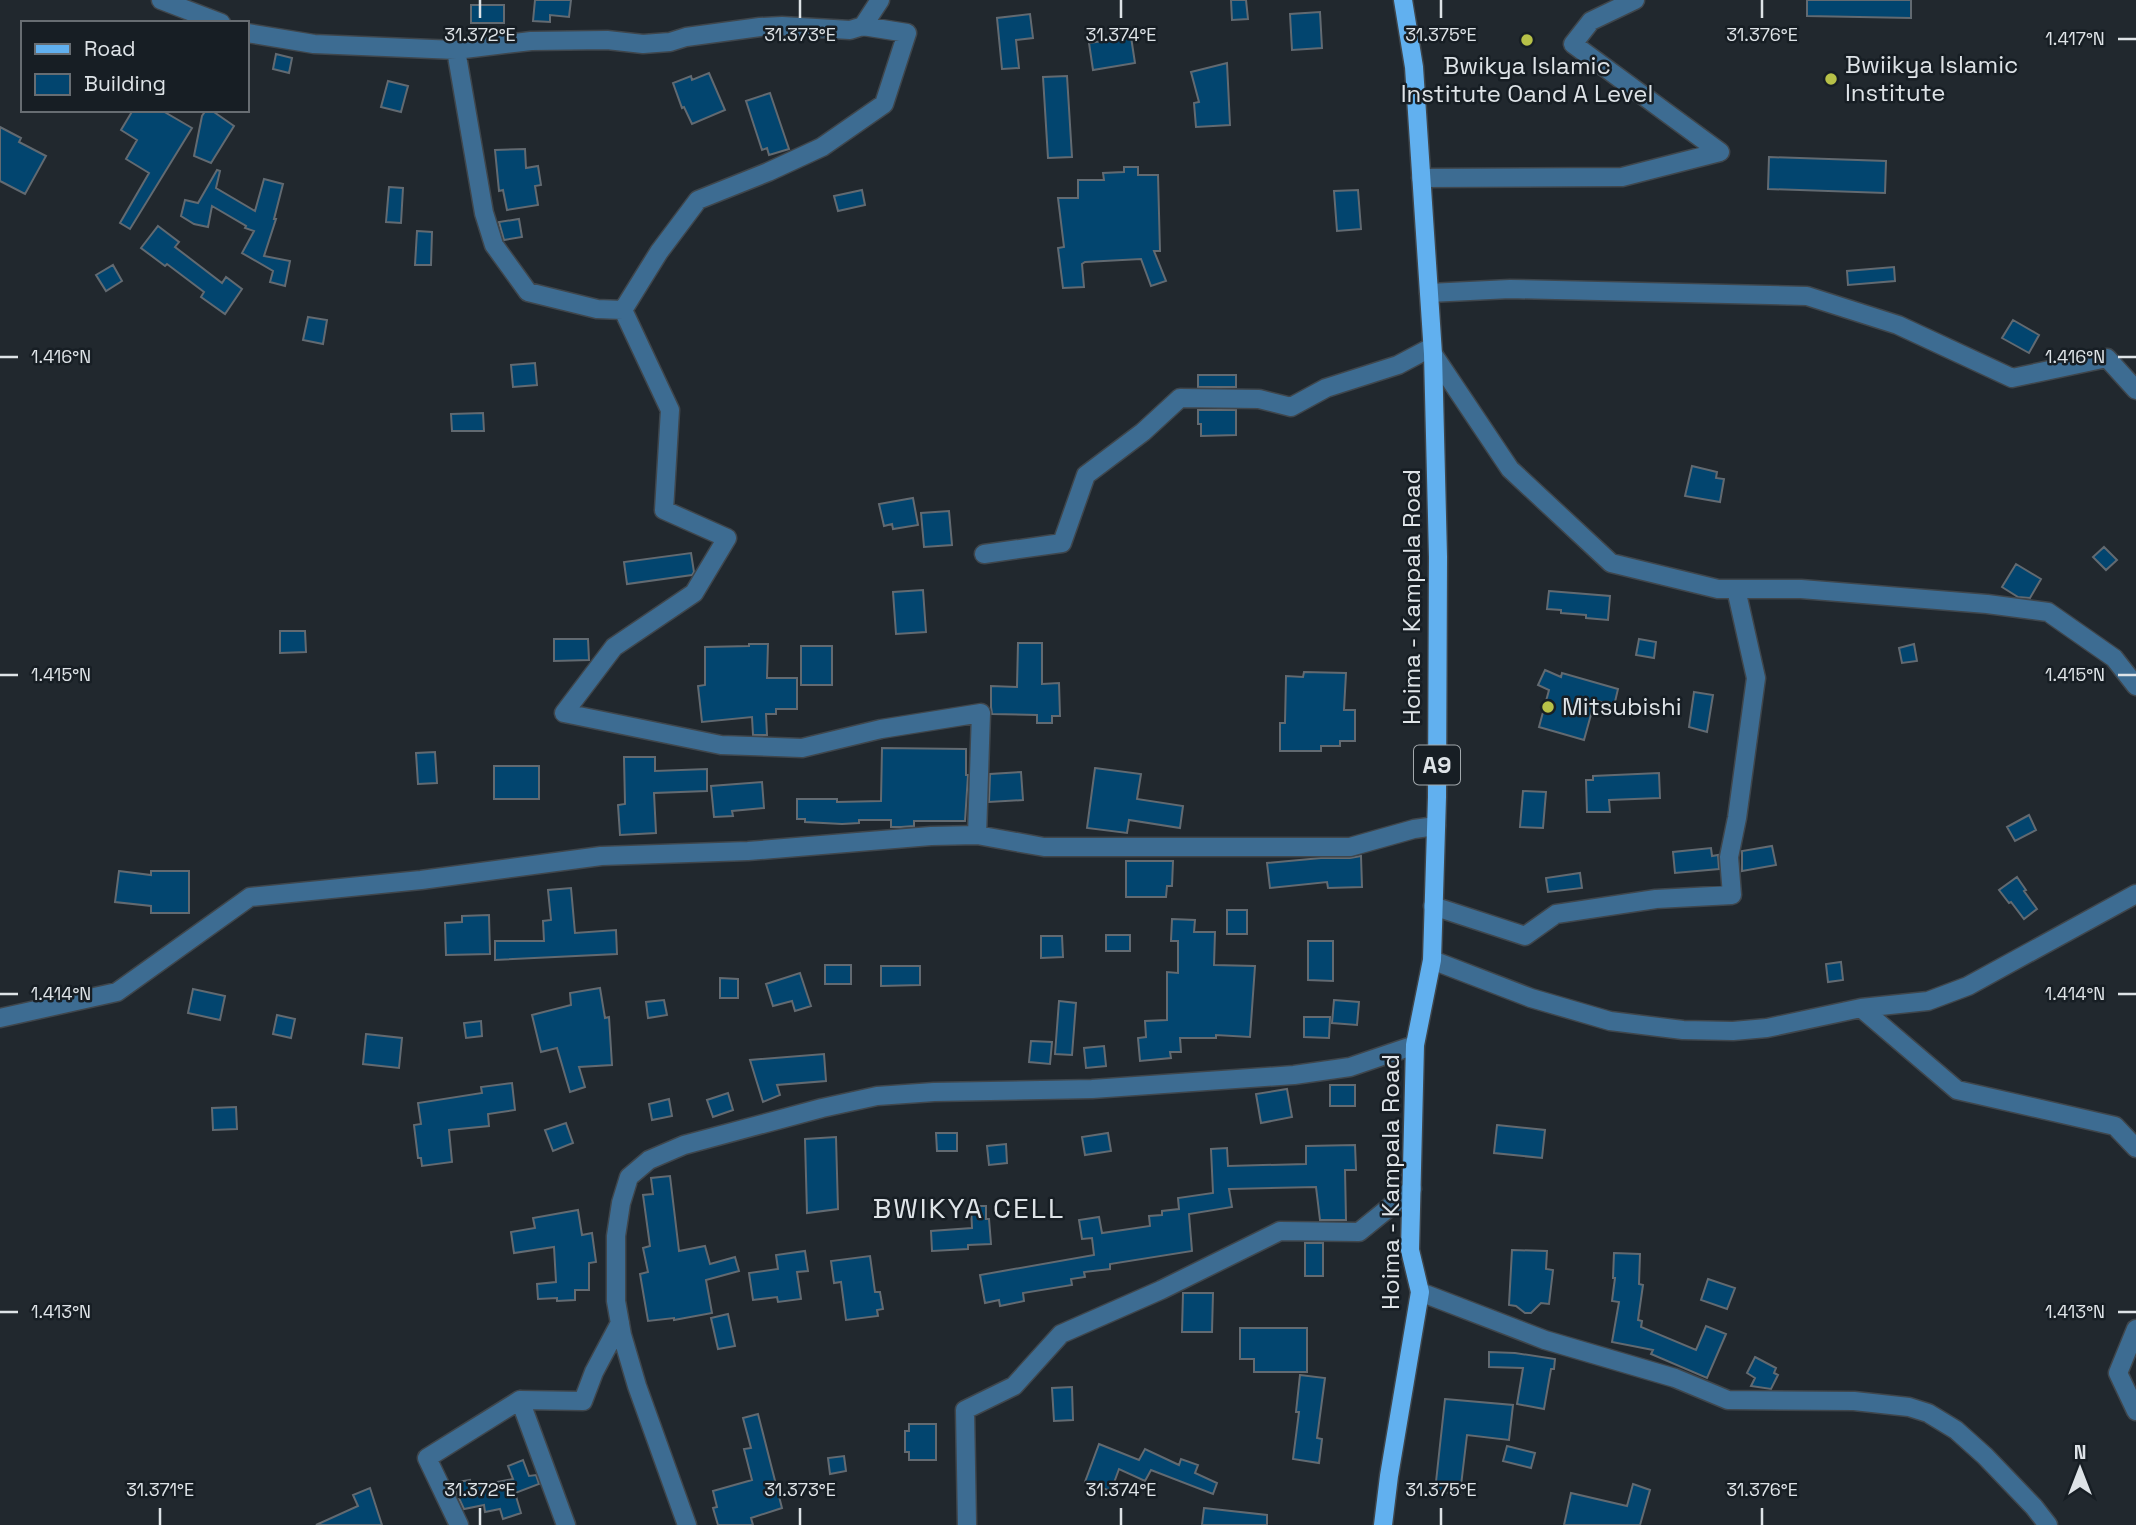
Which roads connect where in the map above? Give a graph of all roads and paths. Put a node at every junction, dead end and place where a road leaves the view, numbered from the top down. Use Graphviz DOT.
graph roads {
  1 [pos="161,0"];
  2 [pos="880,0"];
  3 [pos="1403,0"];
  4 [pos="1635,0"];
  5 [pos="215,21"];
  6 [pos="863,26"];
  7 [pos="248,33"];
  8 [pos="456,50"];
  9 [pos="1421,178"];
  10 [pos="1429,293"];
  11 [pos="623,310"];
  12 [pos="1432,351"];
  13 [pos="2136,390"];
  14 [pos="984,554"];
  15 [pos="1736,589"];
  16 [pos="2136,686"];
  17 [pos="1436,825"];
  18 [pos="977,835"];
  19 [pos="2136,894"];
  20 [pos="1433,906"];
  21 [pos="1432,961"];
  22 [pos="1861,1008"];
  23 [pos="0,1018"];
  24 [pos="1416,1045"];
  25 [pos="2136,1148"];
  26 [pos="1412,1189"];
  27 [pos="1420,1292"];
  28 [pos="620,1323"];
  29 [pos="2136,1329"];
  30 [pos="520,1400"];
  31 [pos="2136,1411"];
  32 [pos="459,1525"];
  33 [pos="566,1525"];
  34 [pos="687,1525"];
  35 [pos="967,1525"];
  36 [pos="1383,1525"];
  37 [pos="2048,1525"];
  1 -- 5 [label="street"];
  2 -- 6 [label="street"];
  3 -- 9 [label="main road, Hoima - Kampala Road / A9"];
  4 -- 9 [label="street"];
  6 -- 8 [label="street"];
  6 -- 11 [label="street"];
  7 -- 8 [label="street"];
  8 -- 11 [label="street"];
  9 -- 10 [label="main road, Hoima - Kampala Road / A9"];
  10 -- 12 [label="main road, Hoima - Kampala Road / A9"];
  10 -- 13 [label="street"];
  11 -- 18 [label="street"];
  12 -- 14 [label="street"];
  12 -- 15 [label="street"];
  12 -- 17 [label="main road, Hoima - Kampala Road / A9"];
  15 -- 16 [label="street"];
  15 -- 20 [label="street"];
  17 -- 18 [label="street"];
  17 -- 20 [label="main road, Hoima - Kampala Road / A9"];
  18 -- 23 [label="street"];
  19 -- 22 [label="street"];
  20 -- 21 [label="main road, Hoima - Kampala Road / A9"];
  21 -- 22 [label="street"];
  21 -- 24 [label="main road, Hoima - Kampala Road / A9"];
  22 -- 25 [label="street"];
  24 -- 26 [label="main road, Hoima - Kampala Road / A9"];
  24 -- 28 [label="street"];
  26 -- 27 [label="main road, Hoima - Kampala Road / A9"];
  26 -- 35 [label="street"];
  27 -- 36 [label="main road, Hoima - Kampala Road / A9"];
  27 -- 37 [label="street"];
  28 -- 30 [label="street"];
  28 -- 34 [label="street"];
  29 -- 31 [label="street"];
  30 -- 32 [label="street"];
  30 -- 33 [label="street"];
}
